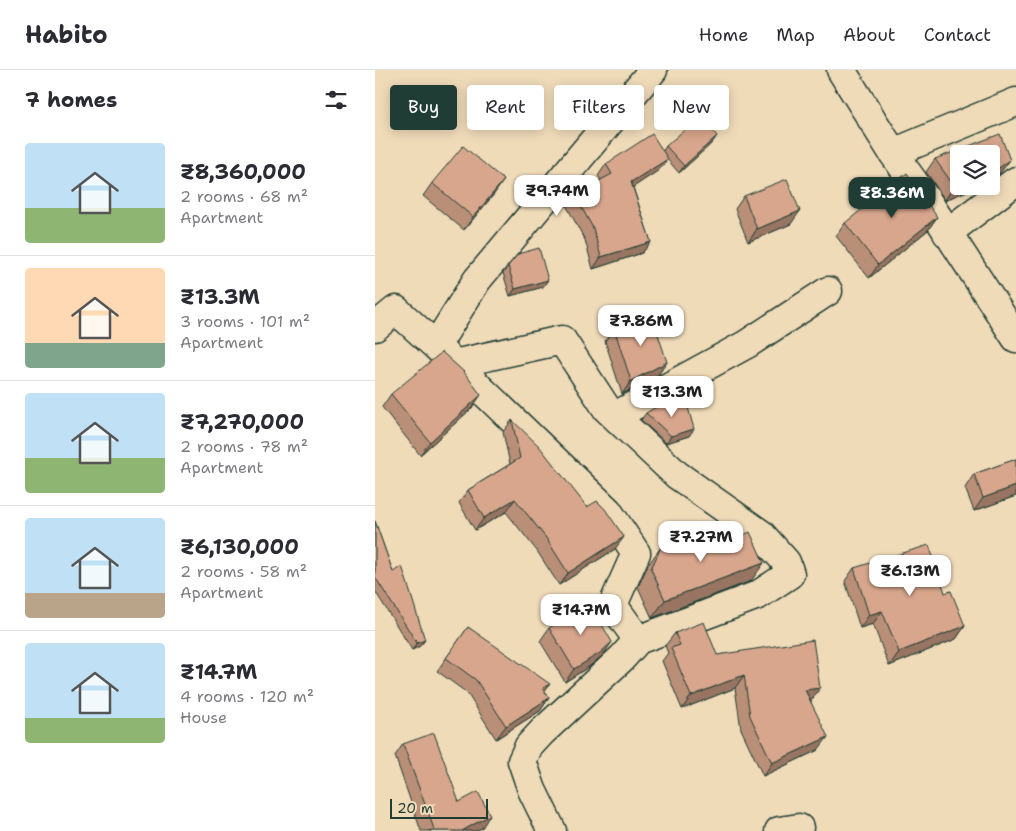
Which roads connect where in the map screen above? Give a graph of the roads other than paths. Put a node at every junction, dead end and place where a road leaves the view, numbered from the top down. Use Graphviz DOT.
graph roads {
  1 [pos="653,70"];
  2 [pos="841,70"];
  3 [pos="1016,102"];
  4 [pos="893,153"];
  5 [pos="1016,181"];
  6 [pos="947,233"];
  7 [pos="828,291"];
  8 [pos="375,327"];
  9 [pos="1016,338"];
  10 [pos="445,355"];
  11 [pos="615,416"];
  12 [pos="638,640"];
  13 [pos="553,831"];
  1 -- 10 [label="street"];
  2 -- 4 [label="street"];
  3 -- 4 [label="street"];
  4 -- 6 [label="street"];
  5 -- 6 [label="street"];
  6 -- 9 [label="street"];
  7 -- 11 [label="street"];
  8 -- 10 [label="street"];
  10 -- 11 [label="street"];
  10 -- 12 [label="street"];
  11 -- 12 [label="street"];
  12 -- 13 [label="street"];
}
